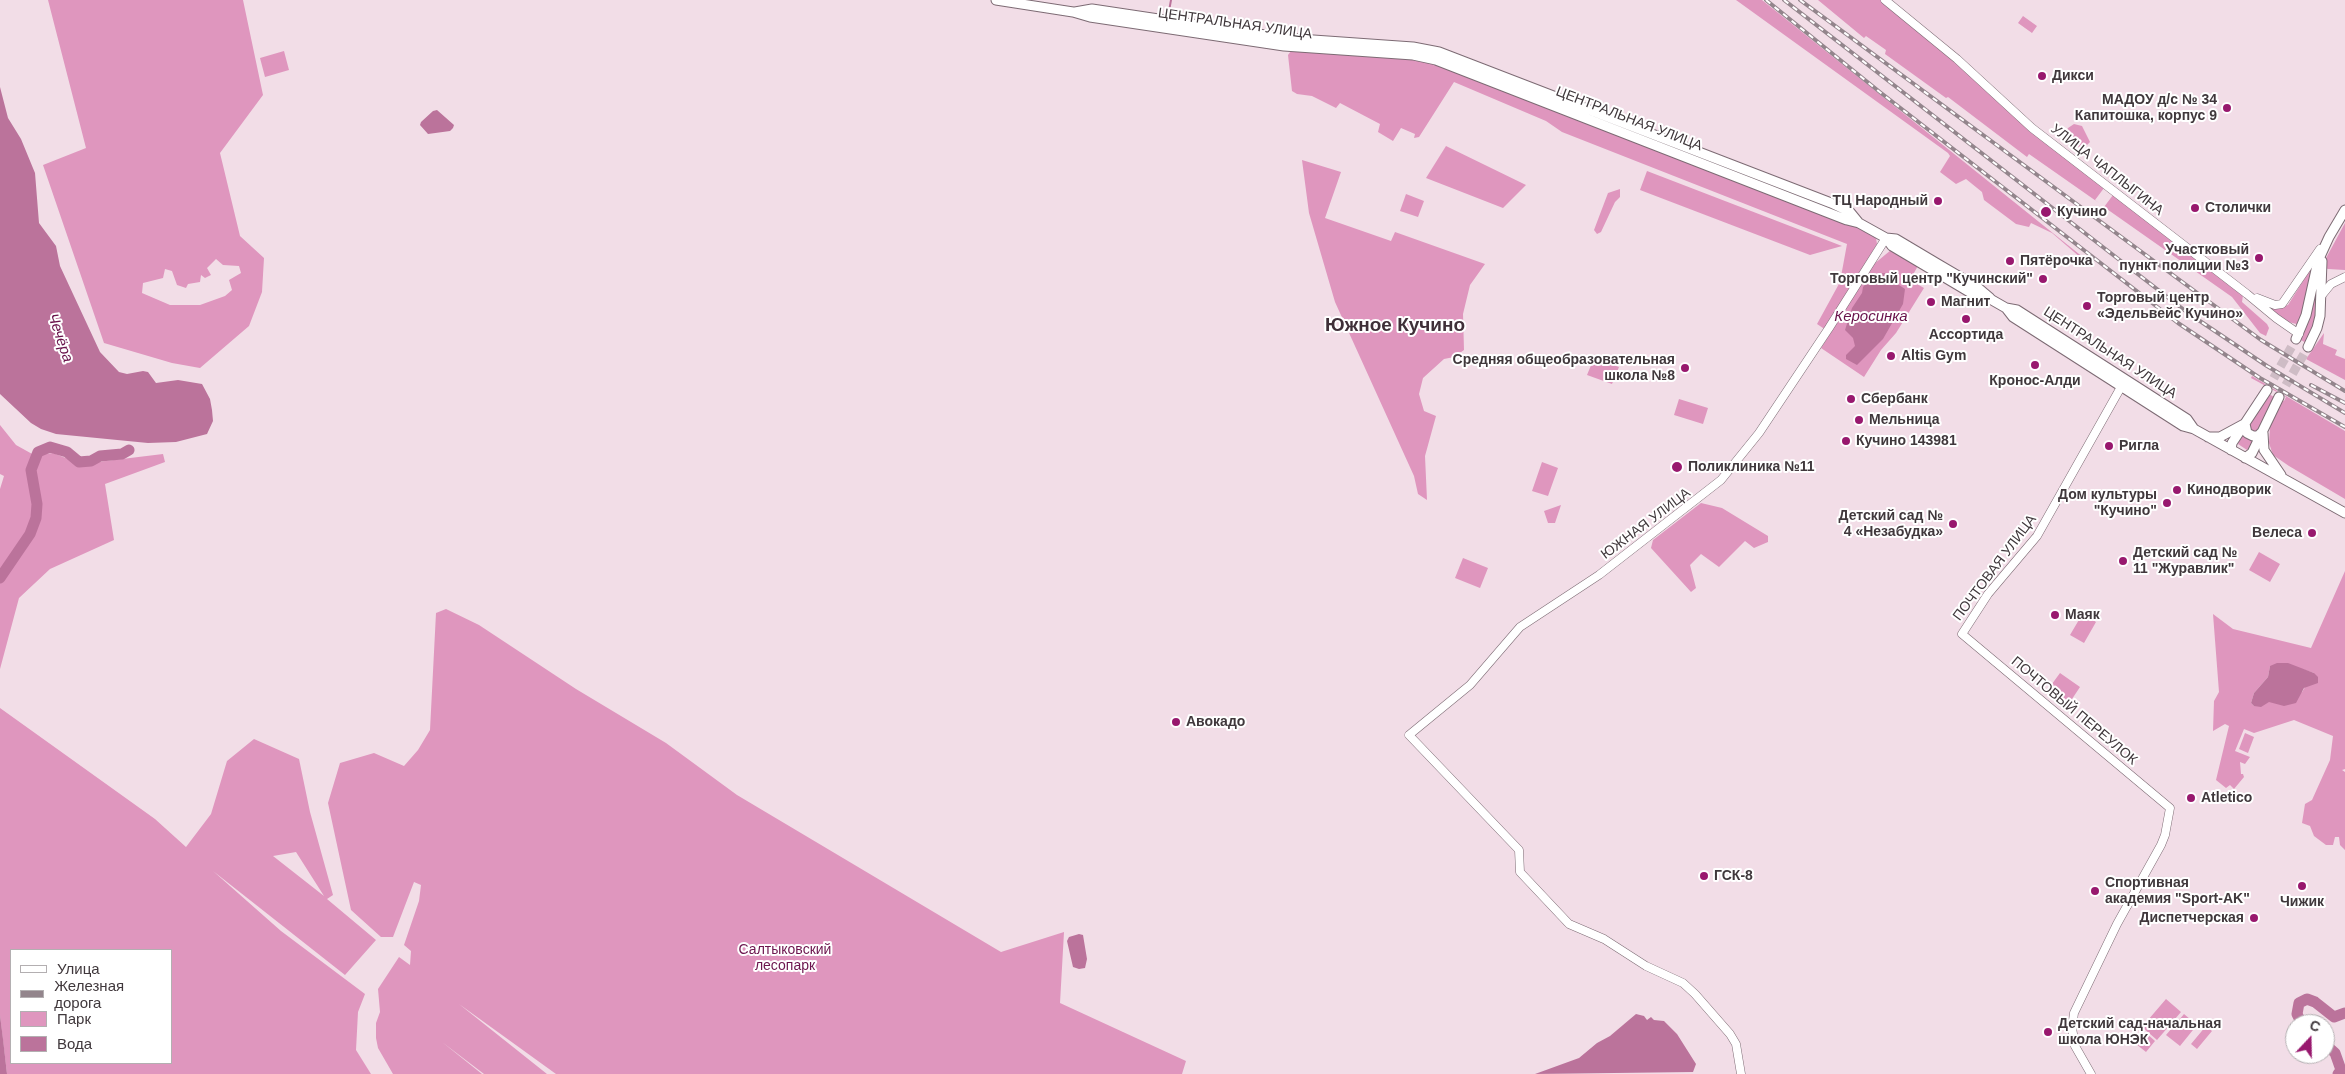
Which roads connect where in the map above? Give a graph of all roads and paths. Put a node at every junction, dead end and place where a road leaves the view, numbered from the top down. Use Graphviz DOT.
graph roads {
  1 [pos="996,0"];
  2 [pos="1885,0"];
  3 [pos="2344,214"];
  4 [pos="2335,226"];
  5 [pos="2329,237"];
  6 [pos="1886,238"];
  7 [pos="2345,277"];
  8 [pos="2247,294"];
  9 [pos="2322,295"];
  10 [pos="2006,308"];
  11 [pos="2298,336"];
  12 [pos="2308,347"];
  13 [pos="2121,387"];
  14 [pos="2266,390"];
  15 [pos="2280,397"];
  16 [pos="2245,424"];
  17 [pos="2194,429"];
  18 [pos="2263,431"];
  19 [pos="2208,437"];
  20 [pos="2231,450"];
  21 [pos="2245,458"];
  22 [pos="2284,479"];
  23 [pos="2345,514"];
  24 [pos="1962,634"];
  25 [pos="1741,1074"];
  26 [pos="2091,1074"];
  1 -- 6 [label="main road, ЦЕНТРАЛЬНАЯ УЛИЦА"];
  2 -- 8 [label="street, УЛИЦА ЧАПЛЫГИНА"];
  3 -- 4 [label="main road"];
  4 -- 5 [label="main road"];
  4 -- 9 [label="main road"];
  5 -- 8 [label="street, УЛИЦА ЧАПЛЫГИНА"];
  5 -- 11 [label="main road"];
  6 -- 10 [label="main road, ЦЕНТРАЛЬНАЯ УЛИЦА"];
  6 -- 25 [label="street, ЮЖНАЯ УЛИЦА"];
  7 -- 9 [label="street"];
  8 -- 11 [label="street, УЛИЦА ЧАПЛЫГИНА"];
  9 -- 12 [label="main road"];
  10 -- 13 [label="main road, ЦЕНТРАЛЬНАЯ УЛИЦА"];
  10 -- 17 [label="main road, ЦЕНТРАЛЬНАЯ УЛИЦА"];
  13 -- 17 [label="main road, ЦЕНТРАЛЬНАЯ УЛИЦА"];
  13 -- 24 [label="street, ПОЧТОВАЯ УЛИЦА"];
  14 -- 16 [label="main road"];
  15 -- 18 [label="main road"];
  16 -- 18 [label="main road"];
  16 -- 19 [label="main road"];
  16 -- 20 [label="main road"];
  17 -- 19 [label="main road, ЦЕНТРАЛЬНАЯ УЛИЦА"];
  18 -- 21 [label="main road"];
  18 -- 22 [label="main road"];
  19 -- 20 [label="main road, ЦЕНТРАЛЬНАЯ УЛИЦА"];
  20 -- 21 [label="main road, ЦЕНТРАЛЬНАЯ УЛИЦА"];
  21 -- 22 [label="main road, ЦЕНТРАЛЬНАЯ УЛИЦА"];
  22 -- 23 [label="main road, ЦЕНТРАЛЬНАЯ УЛИЦА"];
  24 -- 26 [label="street, ПОЧТОВЫЙ ПЕРЕУЛОК"];
}
